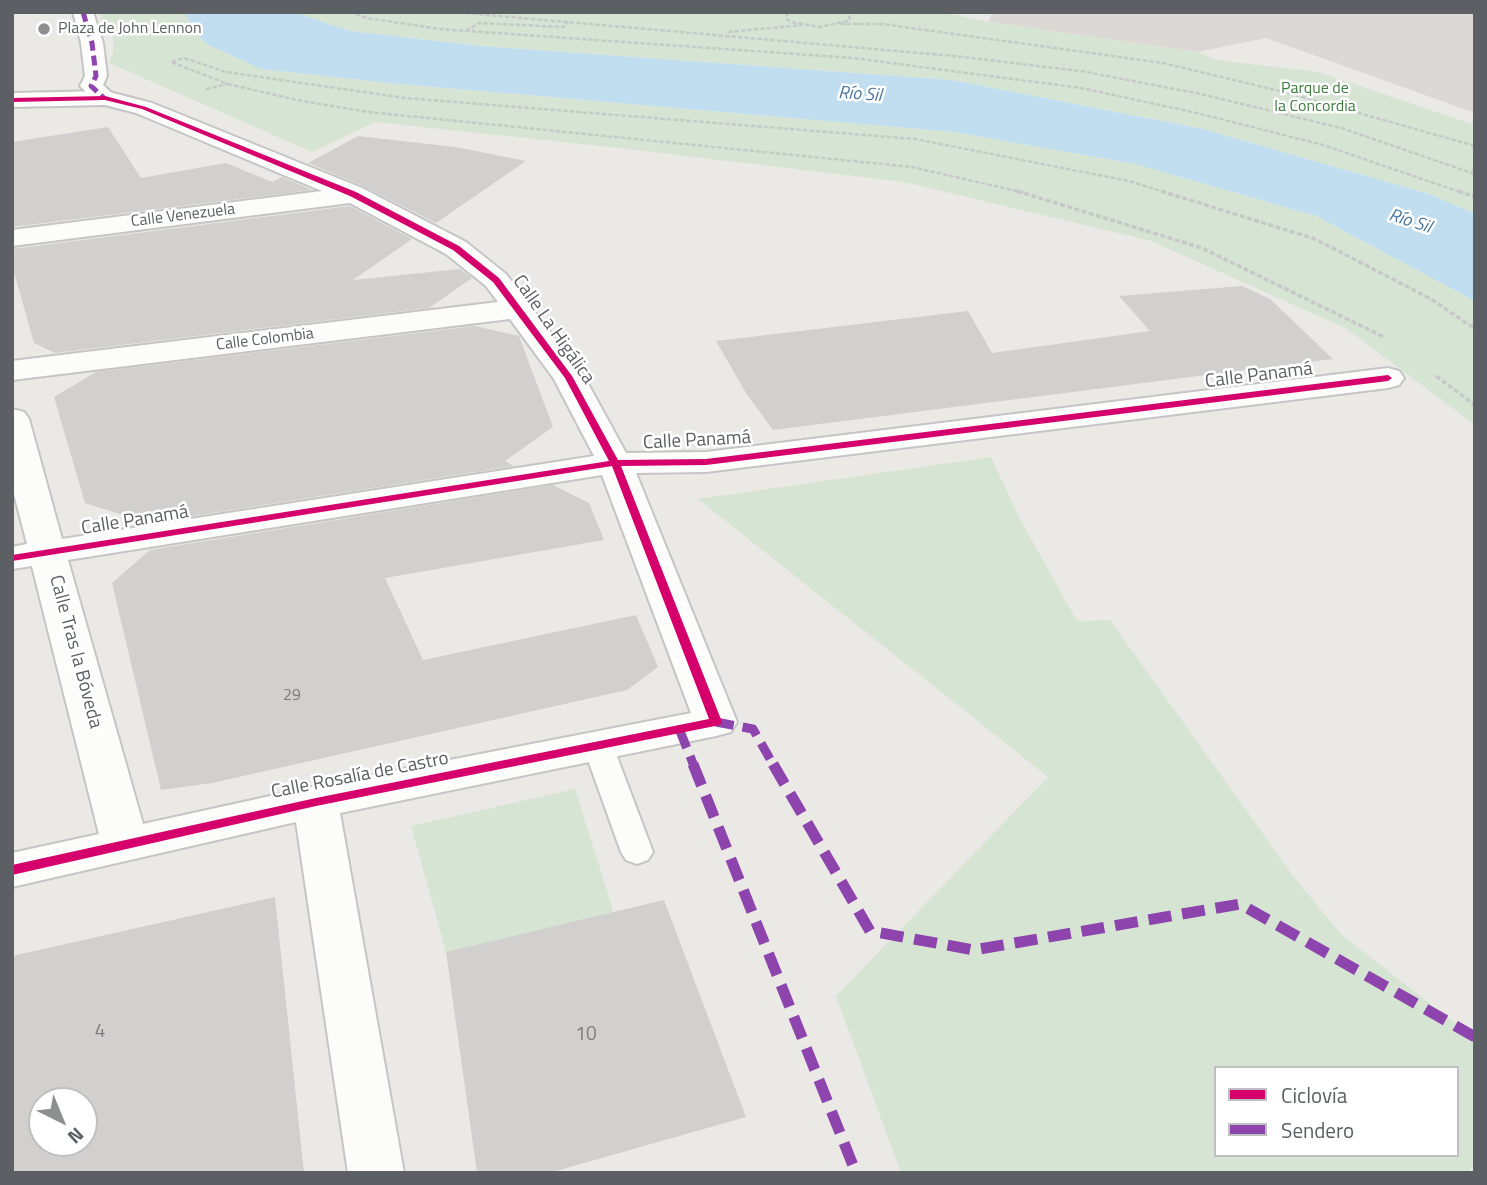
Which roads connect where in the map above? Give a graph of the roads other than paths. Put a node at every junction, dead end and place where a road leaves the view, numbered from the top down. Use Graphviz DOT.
graph roads {
  1 [pos="83,12"];
  2 [pos="105,98"];
  3 [pos="12,100"];
  4 [pos="353,194"];
  5 [pos="12,238"];
  6 [pos="517,309"];
  7 [pos="12,371"];
  8 [pos="1388,378"];
  9 [pos="12,419"];
  10 [pos="615,463"];
  11 [pos="31,555"];
  12 [pos="716,722"];
  13 [pos="598,746"];
  14 [pos="316,802"];
  15 [pos="125,844"];
  16 [pos="637,852"];
  17 [pos="12,870"];
  18 [pos="376,1173"];
  1 -- 2 [label="street"];
  2 -- 3 [label="street, Calle La Higálica"];
  2 -- 4 [label="street, Calle La Higálica"];
  4 -- 5 [label="street, Calle Venezuela"];
  4 -- 6 [label="street, Calle La Higálica"];
  6 -- 7 [label="street, Calle Colombia"];
  6 -- 10 [label="street, Calle La Higálica"];
  8 -- 10 [label="street, Calle Panamá"];
  9 -- 11 [label="street, Calle Tras la Bóveda"];
  10 -- 11 [label="street, Calle Panamá"];
  10 -- 12 [label="street, Calle La Higálica"];
  11 -- 15 [label="street, Calle Tras la Bóveda"];
  12 -- 13 [label="street, Calle Rosalía de Castro"];
  13 -- 14 [label="street, Calle Rosalía de Castro"];
  13 -- 16 [label="lane"];
  14 -- 15 [label="street, Calle Rosalía de Castro"];
  14 -- 18 [label="street, Calle Rosalía de Castro"];
  15 -- 17 [label="street, Calle Rosalía de Castro"];
}
